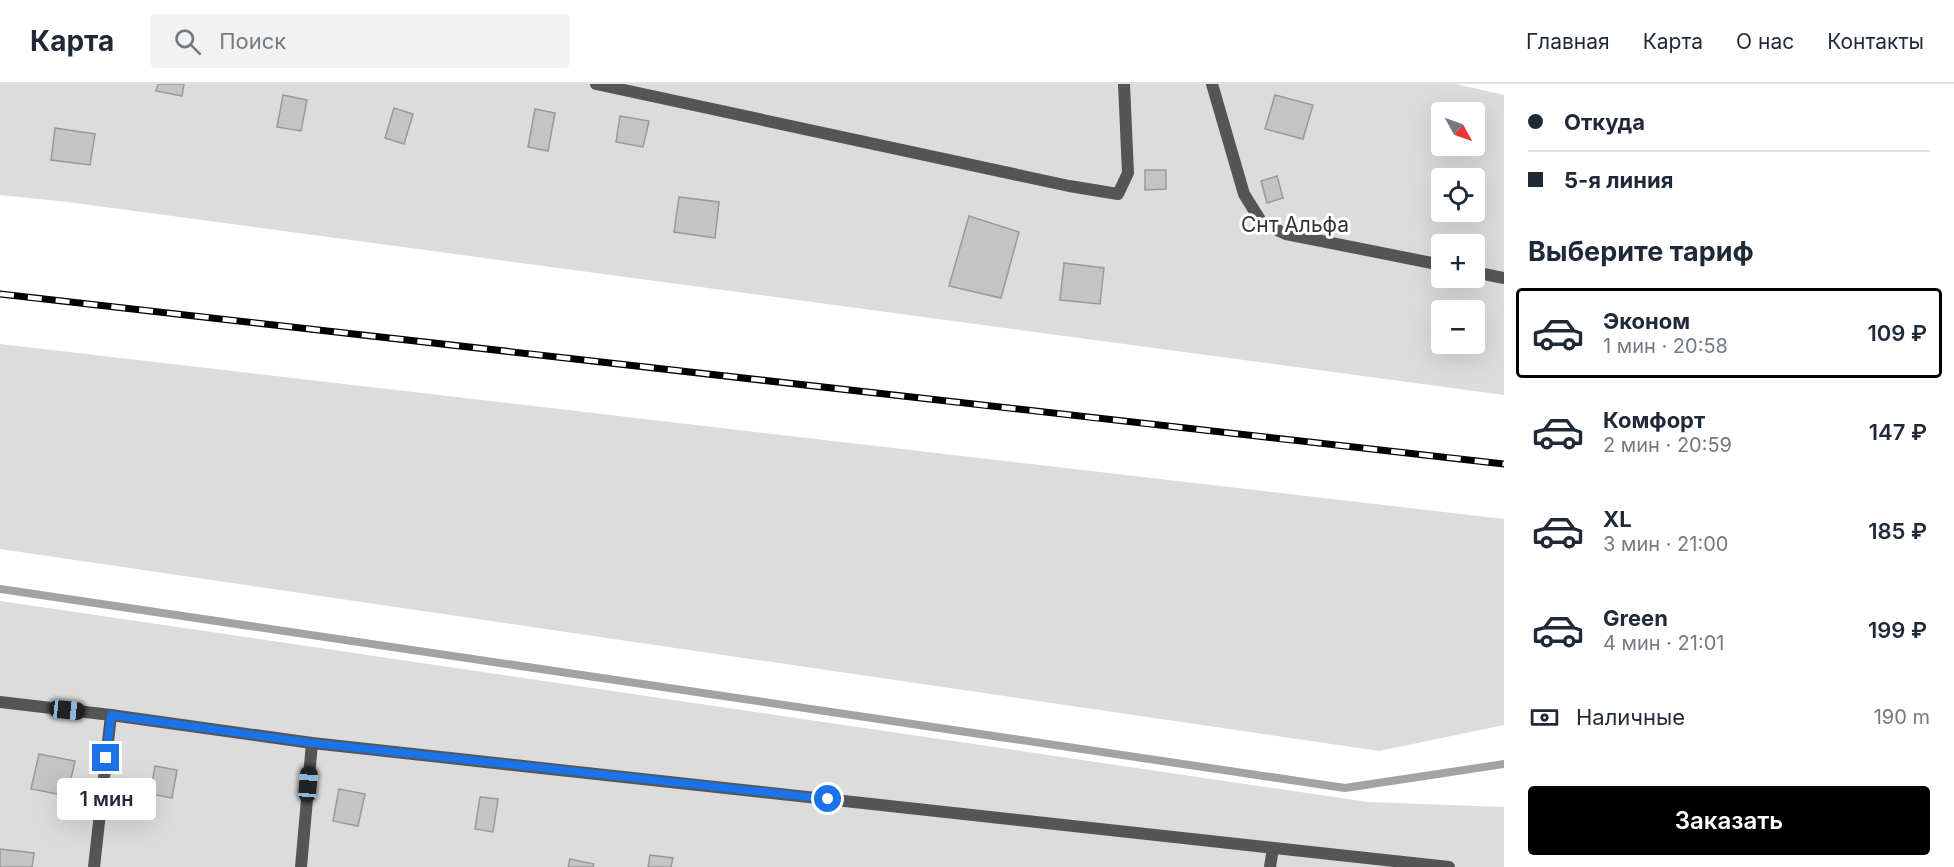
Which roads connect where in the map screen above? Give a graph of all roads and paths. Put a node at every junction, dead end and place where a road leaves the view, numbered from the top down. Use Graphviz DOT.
graph roads {
  1 [pos="596,84"];
  2 [pos="1124,84"];
  3 [pos="1212,84"];
  4 [pos="1431,263"];
  5 [pos="1485,274"];
  6 [pos="1504,278"];
  7 [pos="0,702"];
  8 [pos="111,715"];
  9 [pos="312,743"];
  10 [pos="1273,848"];
  11 [pos="94,867"];
  12 [pos="301,867"];
  13 [pos="1270,867"];
  14 [pos="1449,867"];
  1 -- 2 [label="street"];
  3 -- 4 [label="street"];
  5 -- 6 [label="street"];
  7 -- 8 [label="street"];
  8 -- 9 [label="street"];
  8 -- 11 [label="street"];
  9 -- 10 [label="street"];
  9 -- 12 [label="street"];
  10 -- 13 [label="street"];
  10 -- 14 [label="street"];
}
